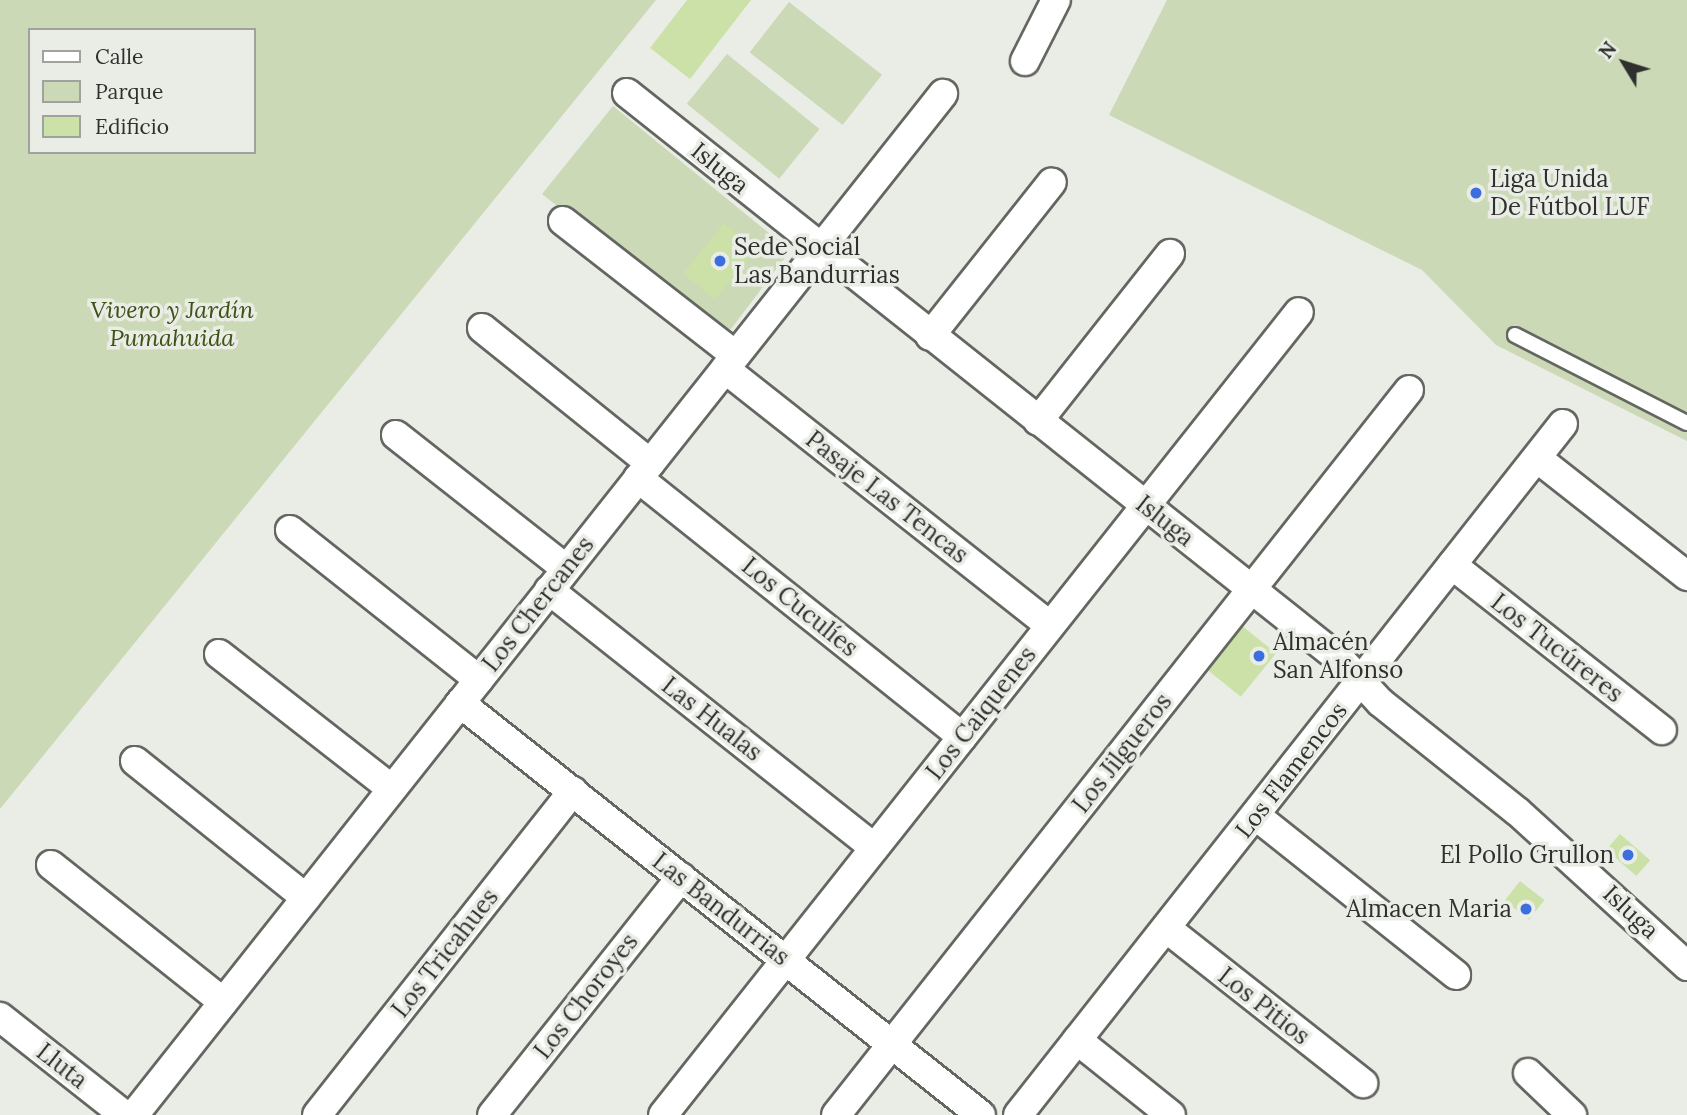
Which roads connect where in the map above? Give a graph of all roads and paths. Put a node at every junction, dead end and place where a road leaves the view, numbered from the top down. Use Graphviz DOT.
graph roads {
  1 [pos="1056,0"];
  2 [pos="1026,61"];
  3 [pos="627,93"];
  4 [pos="943,94"];
  5 [pos="1052,182"];
  6 [pos="563,221"];
  7 [pos="820,248"];
  8 [pos="1170,254"];
  9 [pos="1299,312"];
  10 [pos="482,328"];
  11 [pos="1515,335"];
  12 [pos="930,336"];
  13 [pos="730,362"];
  14 [pos="1409,390"];
  15 [pos="1038,421"];
  16 [pos="1687,423"];
  17 [pos="1563,424"];
  18 [pos="396,435"];
  19 [pos="1537,458"];
  20 [pos="644,470"];
  21 [pos="1145,505"];
  22 [pos="290,530"];
  23 [pos="1452,565"];
  24 [pos="1687,576"];
  25 [pos="558,580"];
  26 [pos="1251,590"];
  27 [pos="1050,626"];
  28 [pos="219,653"];
  29 [pos="479,680"];
  30 [pos="1361,681"];
  31 [pos="460,702"];
  32 [pos="1662,730"];
  33 [pos="962,737"];
  34 [pos="135,761"];
  35 [pos="392,789"];
  36 [pos="573,791"];
  37 [pos="1255,815"];
  38 [pos="874,848"];
  39 [pos="51,865"];
  40 [pos="681,877"];
  41 [pos="306,898"];
  42 [pos="1166,928"];
  43 [pos="1682,952"];
  44 [pos="786,960"];
  45 [pos="1456,975"];
  46 [pos="223,1002"];
  47 [pos="0,1017"];
  48 [pos="1077,1040"];
  49 [pos="892,1044"];
  50 [pos="1528,1073"];
  51 [pos="1363,1083"];
  52 [pos="124,1115"];
  53 [pos="134,1115"];
  54 [pos="317,1115"];
  55 [pos="492,1115"];
  56 [pos="663,1115"];
  57 [pos="836,1115"];
  58 [pos="981,1115"];
  59 [pos="1018,1115"];
  60 [pos="1171,1115"];
  61 [pos="1572,1115"];
  1 -- 2 [label="street"];
  3 -- 7 [label="street, Isluga"];
  4 -- 7 [label="street, Los Chercanes"];
  5 -- 12 [label="street"];
  6 -- 13 [label="street, Pasaje Las Tencas"];
  7 -- 12 [label="street, Isluga"];
  7 -- 13 [label="street, Los Chercanes"];
  8 -- 15 [label="street"];
  9 -- 21 [label="street, Los Caiquenes"];
  10 -- 20 [label="street, Los Cuculíes"];
  11 -- 16 [label="lane"];
  12 -- 15 [label="street, Isluga"];
  13 -- 20 [label="street, Los Chercanes"];
  13 -- 27 [label="street, Pasaje Las Tencas"];
  14 -- 26 [label="street, Los Jilgueros"];
  15 -- 21 [label="street, Isluga"];
  17 -- 19 [label="street, Los Flamencos"];
  18 -- 25 [label="street, Las Hualas"];
  19 -- 23 [label="street, Los Flamencos"];
  19 -- 24 [label="street"];
  20 -- 25 [label="street, Los Chercanes"];
  20 -- 33 [label="street, Los Cuculíes"];
  21 -- 26 [label="street, Isluga"];
  21 -- 27 [label="street, Los Caiquenes"];
  22 -- 29 [label="street"];
  23 -- 30 [label="street, Los Flamencos"];
  23 -- 32 [label="street, Los Tucúreres"];
  25 -- 29 [label="street, Los Chercanes"];
  25 -- 38 [label="street, Las Hualas"];
  26 -- 30 [label="street, Isluga"];
  26 -- 49 [label="street, Los Jilgueros"];
  27 -- 33 [label="street, Los Caiquenes"];
  28 -- 35 [label="street"];
  29 -- 31 [label="street, Los Chercanes"];
  30 -- 37 [label="street, Los Flamencos"];
  30 -- 43 [label="street, Isluga"];
  31 -- 35 [label="street, Los Chercanes"];
  31 -- 36 [label="street, Las Bandurrias"];
  33 -- 38 [label="street, Los Caiquenes"];
  34 -- 41 [label="street"];
  35 -- 41 [label="street, Los Chercanes"];
  36 -- 40 [label="street, Las Bandurrias"];
  36 -- 54 [label="street, Los Tricahues"];
  37 -- 42 [label="street, Los Flamencos"];
  37 -- 45 [label="street"];
  38 -- 44 [label="street, Los Caiquenes"];
  39 -- 46 [label="street"];
  40 -- 44 [label="street, Las Bandurrias"];
  40 -- 55 [label="street, Los Choroyes"];
  41 -- 46 [label="street, Los Chercanes"];
  42 -- 48 [label="street, Los Flamencos"];
  42 -- 51 [label="street, Los Pitios"];
  44 -- 49 [label="street, Las Bandurrias"];
  44 -- 56 [label="street, Los Caiquenes"];
  46 -- 53 [label="street, Los Chercanes"];
  47 -- 52 [label="street, Lluta"];
  48 -- 59 [label="street, Los Flamencos"];
  48 -- 60 [label="street"];
  49 -- 57 [label="street, Los Jilgueros"];
  49 -- 58 [label="street, Las Bandurrias"];
  50 -- 61 [label="street"];
}
